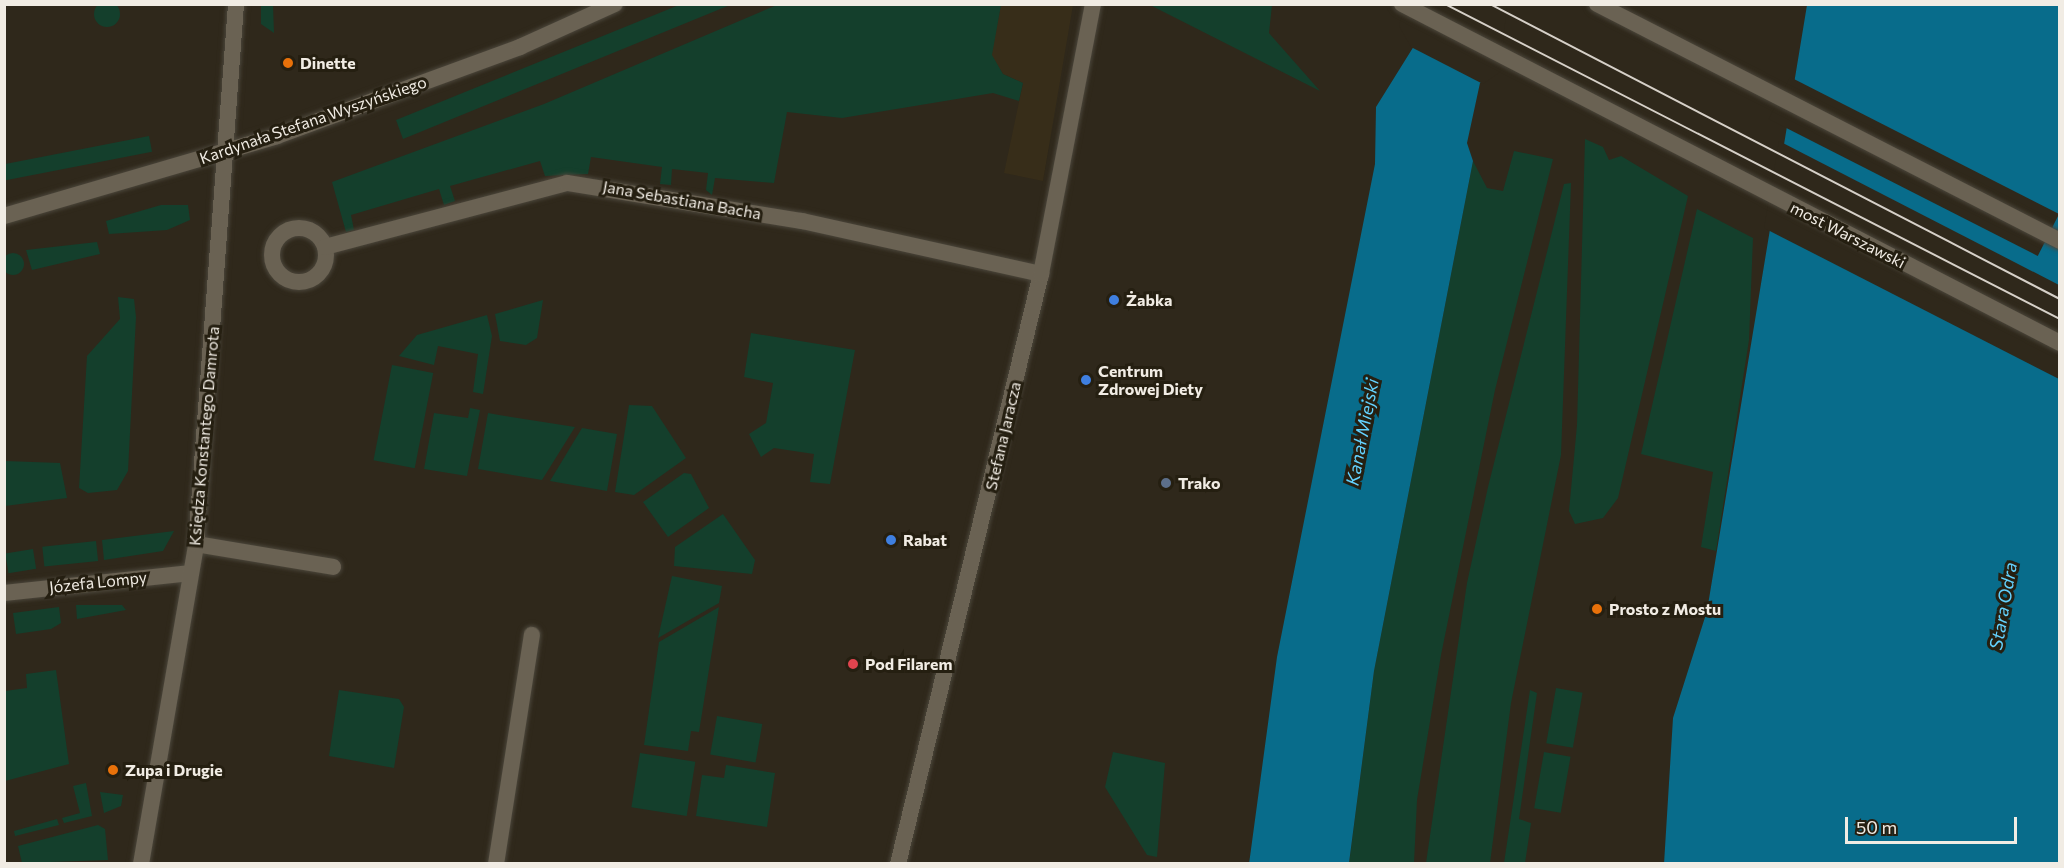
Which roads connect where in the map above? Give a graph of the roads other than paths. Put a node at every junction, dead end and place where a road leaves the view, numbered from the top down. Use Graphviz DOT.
graph roads {
  1 [pos="236,4"];
  2 [pos="615,4"];
  3 [pos="1093,4"];
  4 [pos="1402,4"];
  5 [pos="1597,4"];
  6 [pos="228,151"];
  7 [pos="4,216"];
  8 [pos="2060,241"];
  9 [pos="325,247"];
  10 [pos="1041,274"];
  11 [pos="2060,343"];
  12 [pos="196,544"];
  13 [pos="333,567"];
  14 [pos="191,573"];
  15 [pos="4,593"];
  16 [pos="532,635"];
  17 [pos="141,864"];
  18 [pos="496,864"];
  19 [pos="898,864"];
  1 -- 6 [label="street, Księdza Konstantego Damrota"];
  2 -- 6 [label="street, Kardynała Stefana Wyszyńskiego"];
  3 -- 10 [label="street, Stefana Jaracza"];
  4 -- 11 [label="street, most Warszawski"];
  5 -- 8 [label="street"];
  6 -- 7 [label="street, Kardynała Stefana Wyszyńskiego"];
  6 -- 12 [label="street, Księdza Konstantego Damrota"];
  9 -- 10 [label="street, Jana Sebastiana Bacha"];
  10 -- 19 [label="street, Stefana Jaracza"];
  12 -- 13 [label="street"];
  12 -- 14 [label="street, Księdza Konstantego Damrota"];
  14 -- 15 [label="street, Józefa Lompy"];
  14 -- 17 [label="street, Księdza Konstantego Damrota"];
  16 -- 18 [label="street"];
}
